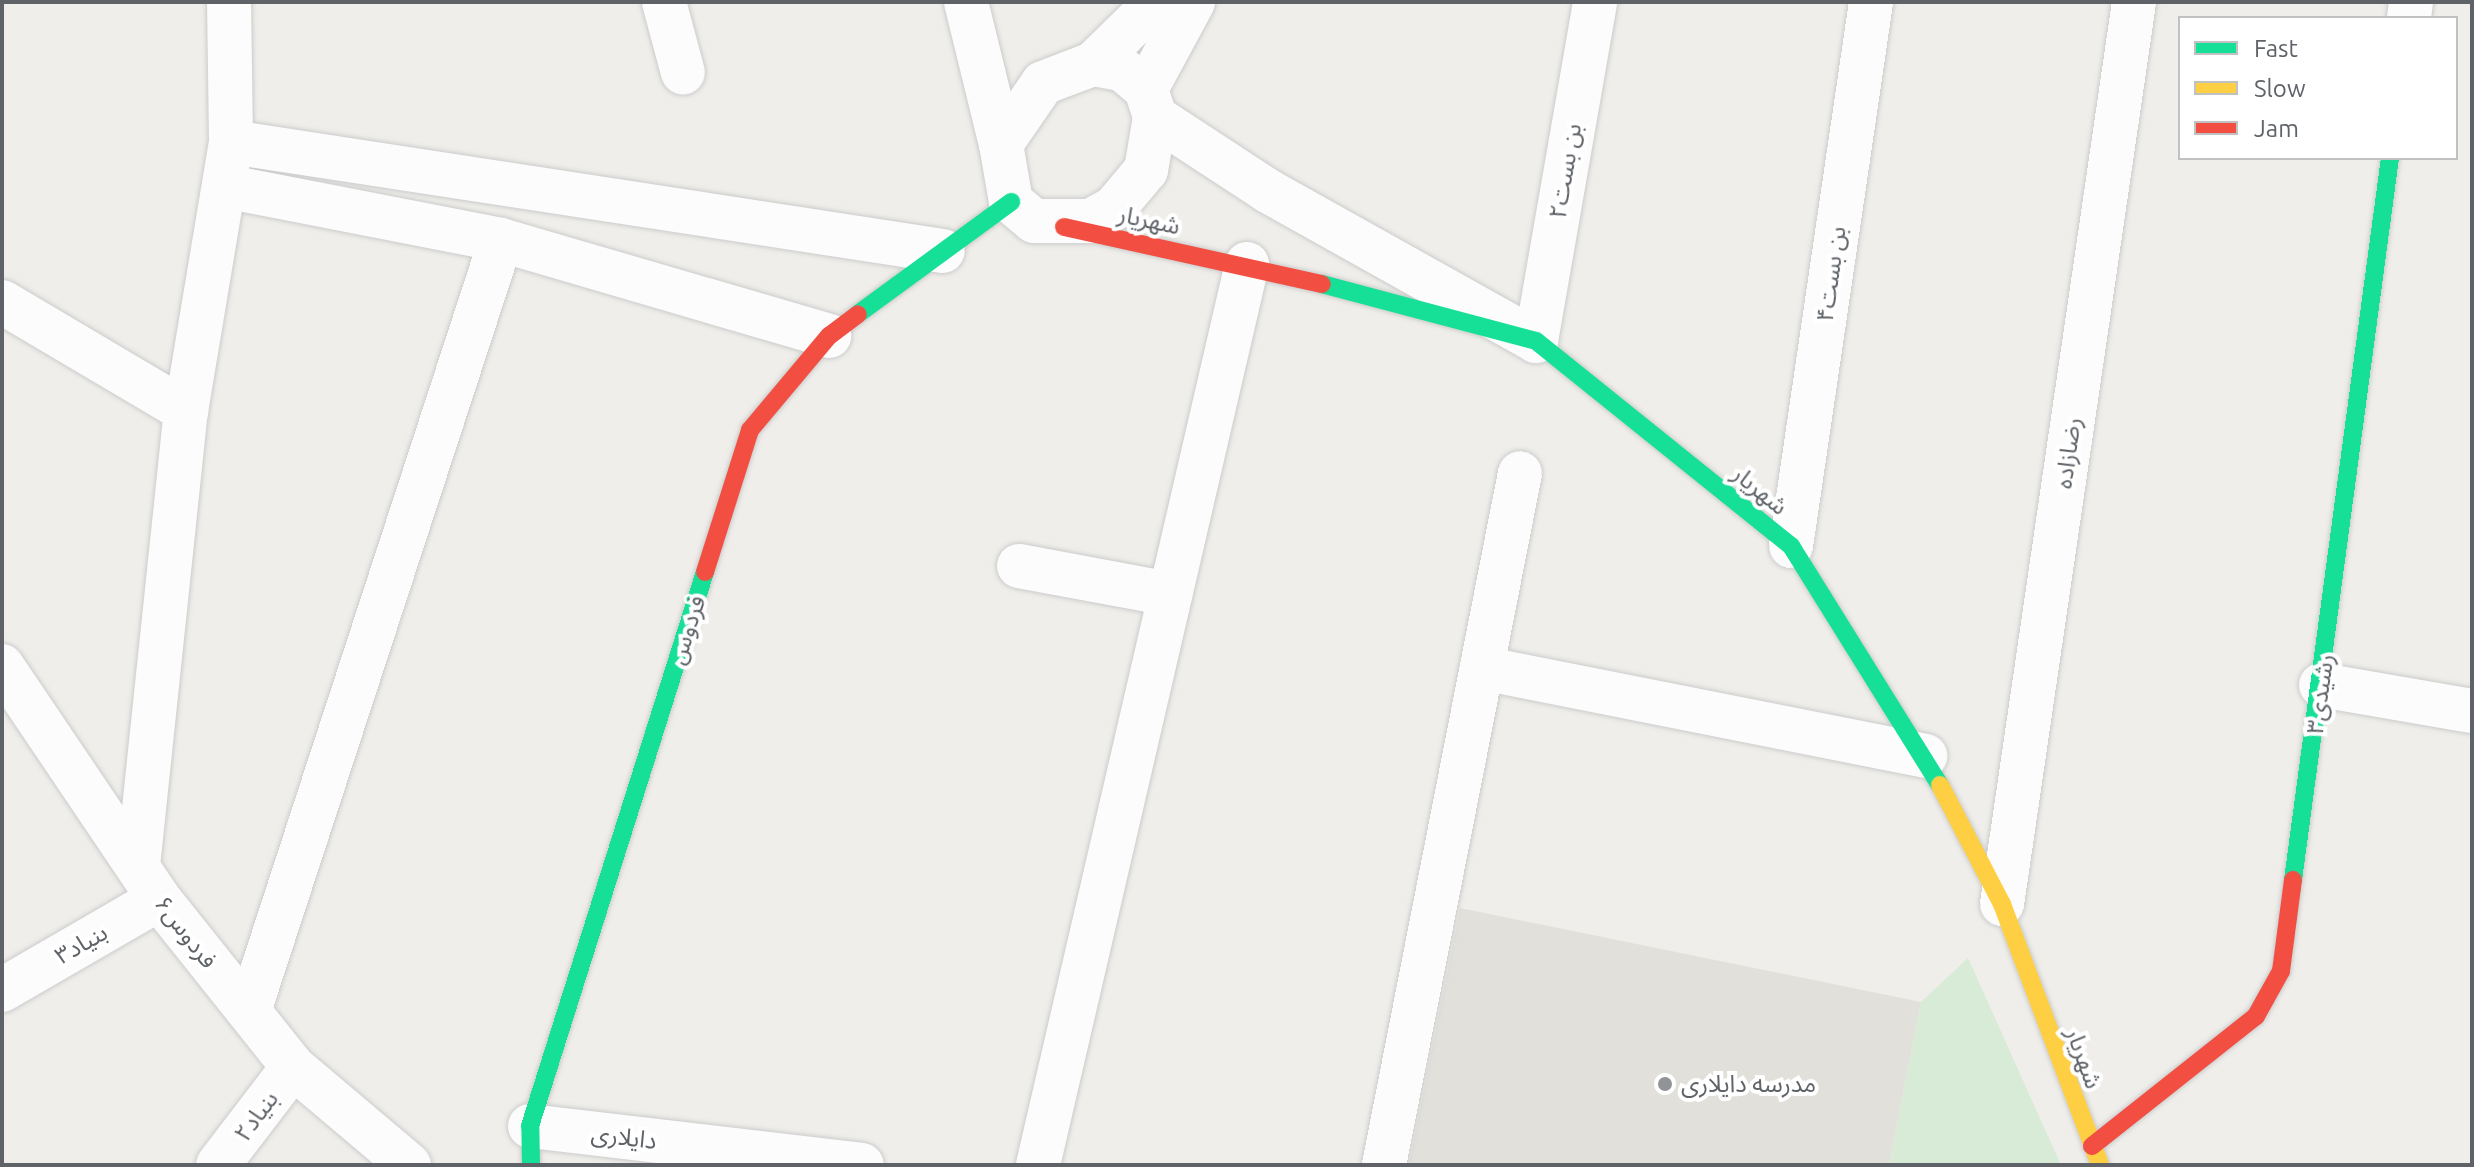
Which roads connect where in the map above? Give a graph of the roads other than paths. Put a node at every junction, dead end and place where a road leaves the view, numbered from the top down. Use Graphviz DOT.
graph roads {
  1 [pos="664,2"];
  2 [pos="966,2"];
  3 [pos="1156,2"];
  4 [pos="1193,2"];
  5 [pos="1595,2"];
  6 [pos="1871,2"];
  7 [pos="2134,2"];
  8 [pos="219,7"];
  9 [pos="1093,64"];
  10 [pos="683,73"];
  11 [pos="1150,103"];
  12 [pos="231,142"];
  13 [pos="1001,144"];
  14 [pos="2390,160"];
  15 [pos="224,186"];
  16 [pos="1011,202"];
  17 [pos="1064,227"];
  18 [pos="501,240"];
  19 [pos="943,251"];
  20 [pos="1247,264"];
  21 [pos="2,302"];
  22 [pos="829,336"];
  23 [pos="1536,341"];
  24 [pos="186,411"];
  25 [pos="1520,473"];
  26 [pos="1791,546"];
  27 [pos="1019,566"];
  28 [pos="1170,594"];
  29 [pos="2,666"];
  30 [pos="1482,668"];
  31 [pos="2321,685"];
  32 [pos="2472,711"];
  33 [pos="1925,756"];
  34 [pos="148,883"];
  35 [pos="2002,904"];
  36 [pos="2,990"];
  37 [pos="249,1011"];
  38 [pos="293,1067"];
  39 [pos="530,1146"];
  40 [pos="2092,1146"];
  41 [pos="218,1165"];
  42 [pos="409,1165"];
  43 [pos="862,1165"];
  44 [pos="1038,1165"];
  45 [pos="1384,1165"];
  46 [pos="2100,1165"];
  1 -- 10 [label="street"];
  2 -- 13 [label="street"];
  3 -- 9 [label="street"];
  4 -- 11 [label="street"];
  5 -- 23 [label="street, بن بست۲"];
  6 -- 26 [label="street, بن بست۴"];
  7 -- 35 [label="street, رضازاده"];
  8 -- 12 [label="street"];
  9 -- 11 [label="street"];
  9 -- 13 [label="street"];
  11 -- 17 [label="street"];
  11 -- 23 [label="street"];
  12 -- 15 [label="street"];
  12 -- 19 [label="street"];
  13 -- 16 [label="street"];
  14 -- 31 [label="street, رشیدی۳"];
  15 -- 18 [label="street"];
  15 -- 24 [label="street"];
  16 -- 17 [label="street"];
  16 -- 19 [label="street, فردوس"];
  17 -- 20 [label="street, شهریار"];
  18 -- 22 [label="street"];
  18 -- 37 [label="street"];
  19 -- 22 [label="street, فردوس"];
  20 -- 23 [label="street, شهریار"];
  20 -- 28 [label="street"];
  21 -- 24 [label="street"];
  22 -- 39 [label="street, فردوس"];
  23 -- 26 [label="street, شهریار"];
  24 -- 34 [label="street"];
  25 -- 30 [label="street"];
  26 -- 33 [label="street, شهریار"];
  27 -- 28 [label="street"];
  28 -- 44 [label="street"];
  29 -- 34 [label="street, فردوس۶"];
  30 -- 33 [label="street"];
  30 -- 45 [label="street"];
  31 -- 32 [label="street"];
  31 -- 40 [label="street, رشیدی۳"];
  33 -- 35 [label="street, شهریار"];
  34 -- 36 [label="street, بنیاد۳"];
  34 -- 37 [label="street, فردوس۶"];
  35 -- 40 [label="street, شهریار"];
  37 -- 38 [label="street, فردوس۶"];
  38 -- 41 [label="street, بنیاد۲"];
  38 -- 42 [label="street, فردوس۶"];
  39 -- 43 [label="street, دایلاری"];
  40 -- 46 [label="street, شهریار"];
}
